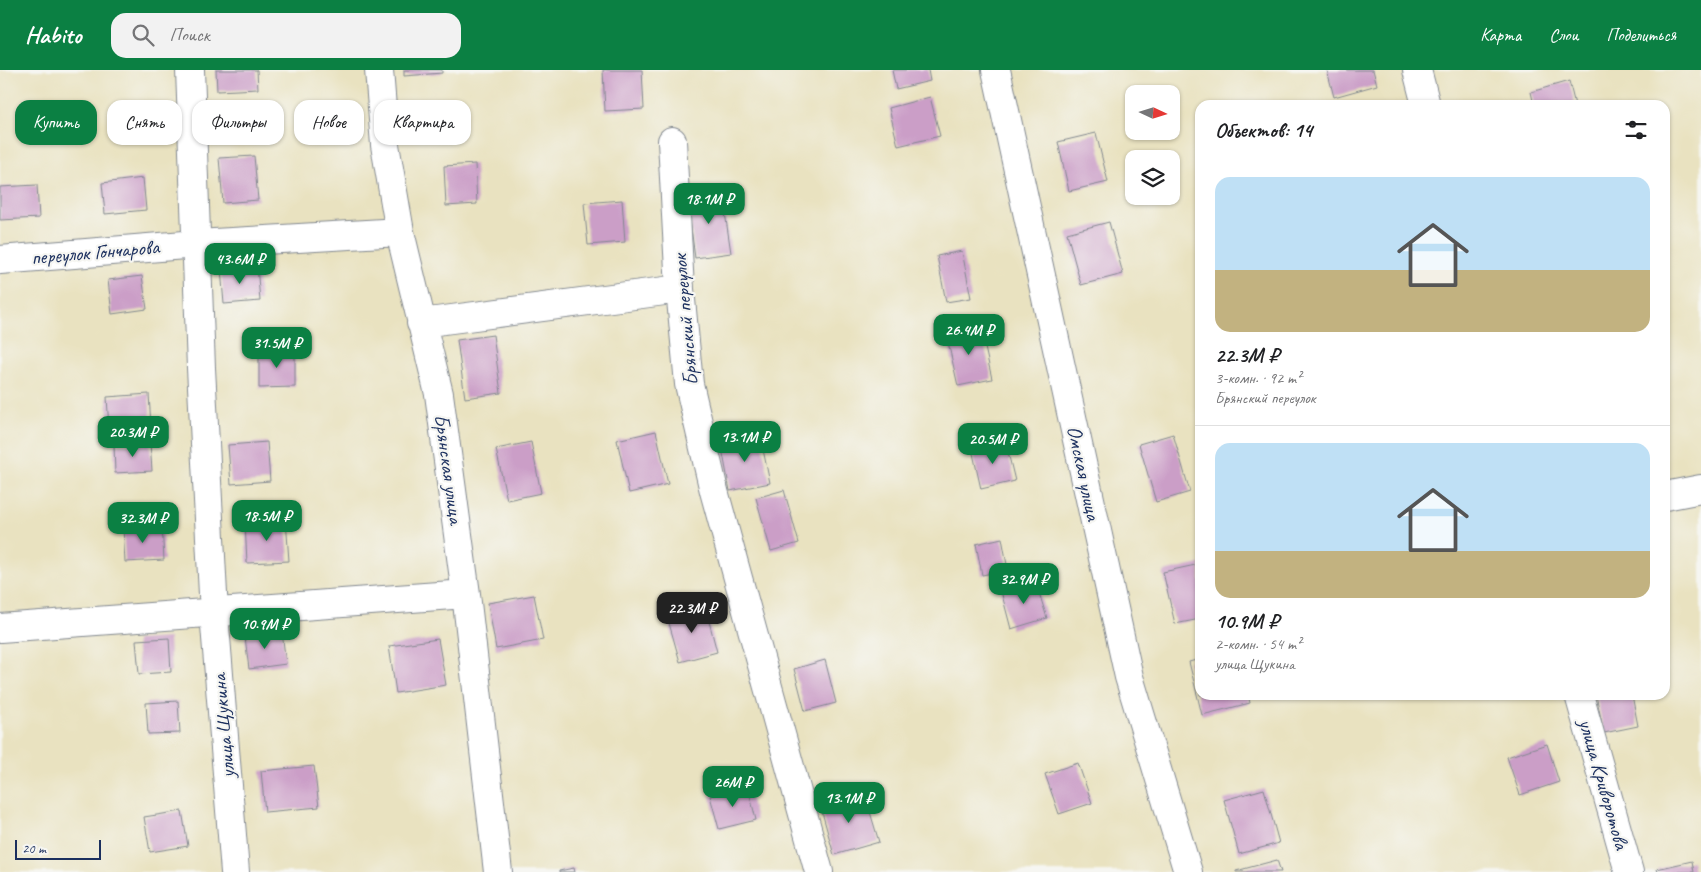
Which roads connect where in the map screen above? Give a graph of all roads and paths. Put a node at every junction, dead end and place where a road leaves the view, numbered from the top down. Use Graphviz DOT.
graph roads {
  1 [pos="190,70"];
  2 [pos="379,70"];
  3 [pos="996,70"];
  4 [pos="1417,70"];
  5 [pos="1425,100"];
  6 [pos="672,141"];
  7 [pos="400,232"];
  8 [pos="197,244"];
  9 [pos="0,260"];
  10 [pos="680,289"];
  11 [pos="421,323"];
  12 [pos="1701,489"];
  13 [pos="1670,495"];
  14 [pos="466,594"];
  15 [pos="214,613"];
  16 [pos="0,628"];
  17 [pos="1580,700"];
  18 [pos="235,872"];
  19 [pos="498,872"];
  20 [pos="819,872"];
  21 [pos="1188,872"];
  22 [pos="1629,872"];
  1 -- 8 [label="street, улица Щукина"];
  2 -- 7 [label="street, Брянская улица"];
  3 -- 21 [label="street, Омская улица"];
  4 -- 5 [label="street"];
  6 -- 10 [label="street, Брянский переулок"];
  7 -- 8 [label="street, переулок Гончарова"];
  7 -- 11 [label="street, Брянская улица"];
  8 -- 9 [label="street, переулок Гончарова"];
  8 -- 15 [label="street, улица Щукина"];
  10 -- 11 [label="street"];
  10 -- 20 [label="street, Брянский переулок"];
  11 -- 14 [label="street, Брянская улица"];
  12 -- 13 [label="street"];
  14 -- 15 [label="street"];
  14 -- 19 [label="street, Брянская улица"];
  15 -- 16 [label="street"];
  15 -- 18 [label="street, улица Щукина"];
  17 -- 22 [label="street, улица Криворотова"];
}
